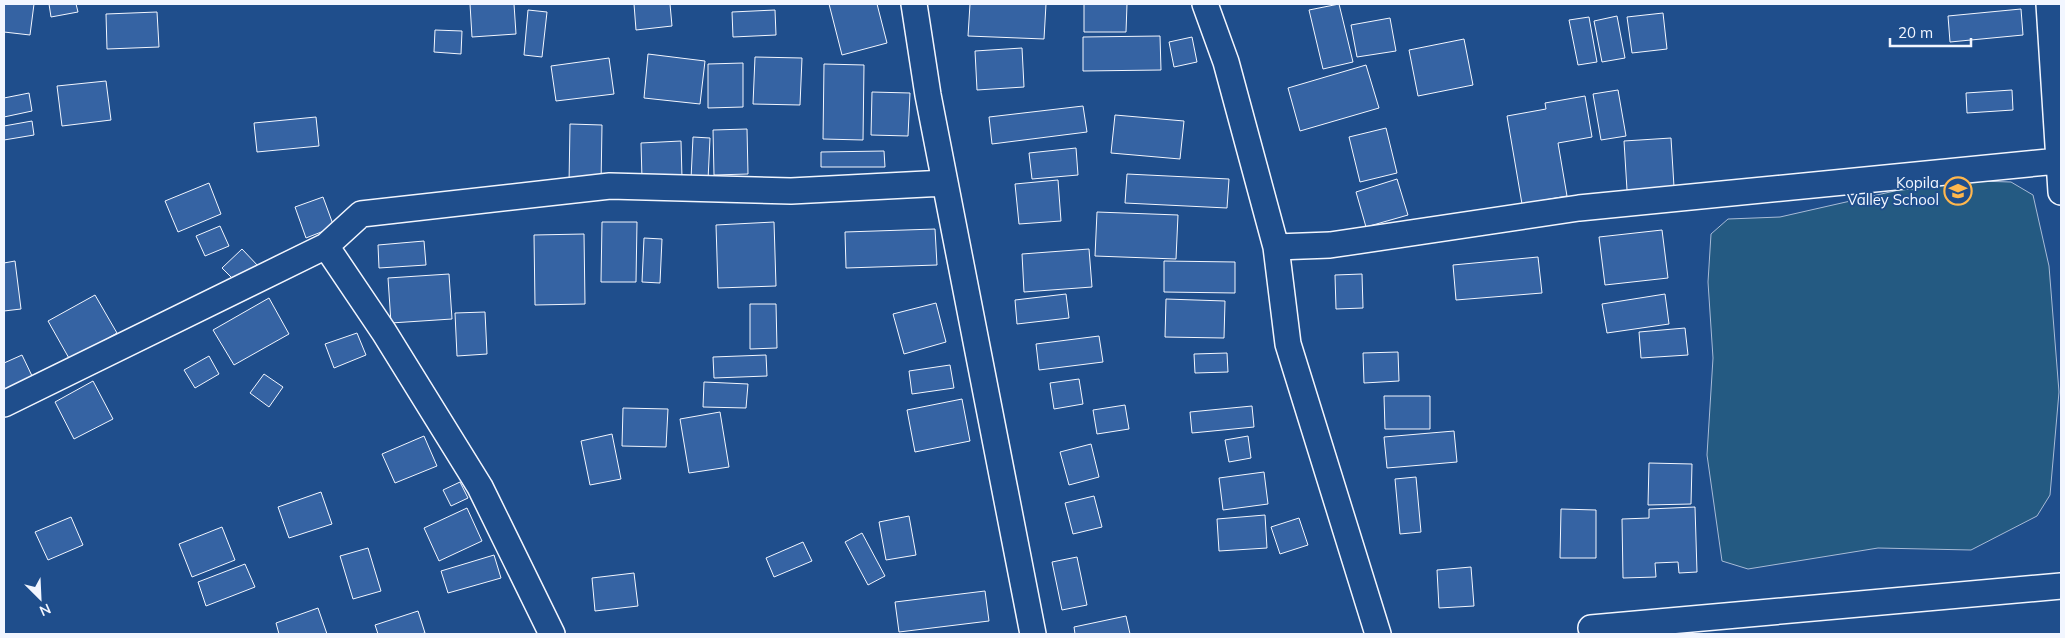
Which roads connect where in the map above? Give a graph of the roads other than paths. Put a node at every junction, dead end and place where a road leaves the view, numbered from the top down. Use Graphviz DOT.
graph roads {
  1 [pos="914,4"];
  2 [pos="1205,4"];
  3 [pos="2049,4"];
  4 [pos="2058,161"];
  5 [pos="945,183"];
  6 [pos="2061,192"];
  7 [pos="326,246"];
  8 [pos="1276,247"];
  9 [pos="4,404"];
  10 [pos="2061,586"];
  11 [pos="1591,628"];
  12 [pos="552,634"];
  13 [pos="1033,634"];
  14 [pos="1378,634"];
  1 -- 5 [label="street"];
  2 -- 8 [label="street"];
  3 -- 4 [label="street"];
  4 -- 6 [label="street"];
  4 -- 8 [label="street"];
  5 -- 7 [label="street"];
  5 -- 13 [label="street"];
  7 -- 9 [label="street"];
  7 -- 12 [label="street"];
  8 -- 14 [label="street"];
  10 -- 11 [label="street"];
}
